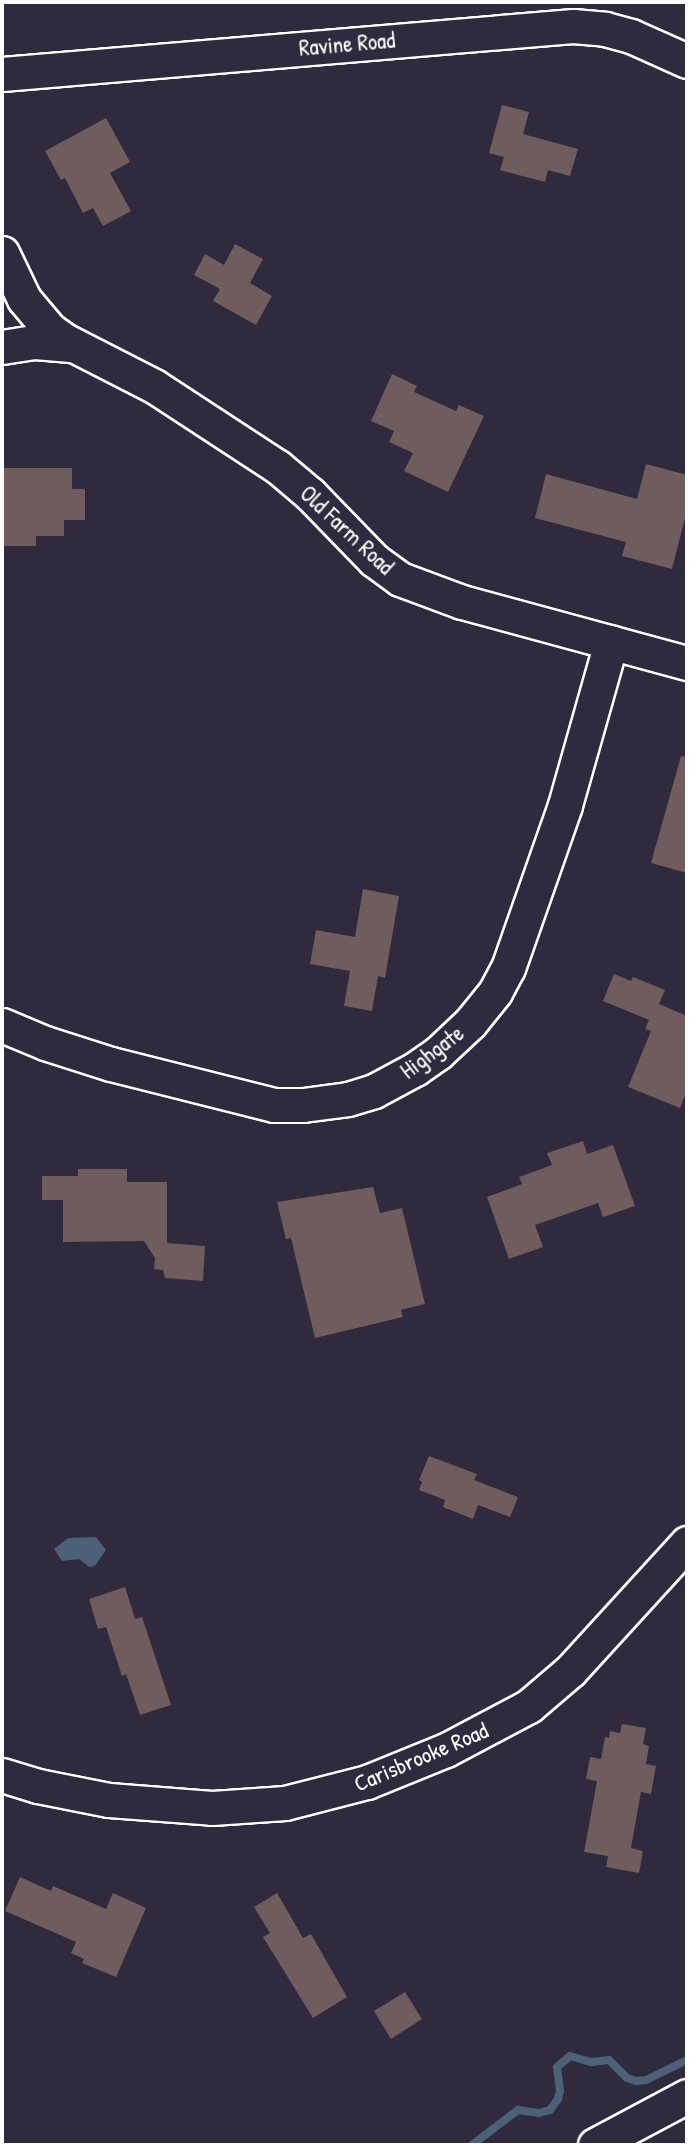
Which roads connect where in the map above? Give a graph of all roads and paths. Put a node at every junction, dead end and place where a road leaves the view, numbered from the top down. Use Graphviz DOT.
graph roads {
  1 [pos="687,61"];
  2 [pos="2,74"];
  3 [pos="2,252"];
  4 [pos="2,277"];
  5 [pos="76,346"];
  6 [pos="2,347"];
  7 [pos="611,642"];
  8 [pos="687,663"];
  9 [pos="2,1025"];
  10 [pos="687,1543"];
  11 [pos="2,1775"];
  12 [pos="687,2096"];
  13 [pos="595,2145"];
  1 -- 2 [label="street, Ravine Road"];
  3 -- 4 [label="street"];
  3 -- 5 [label="street, Old Farm Road"];
  5 -- 6 [label="street, Old Farm Road"];
  5 -- 7 [label="street, Old Farm Road"];
  7 -- 8 [label="street, Old Farm Road"];
  7 -- 9 [label="street, Highgate"];
  10 -- 11 [label="street, Carisbrooke Road"];
  12 -- 13 [label="street"];
}
